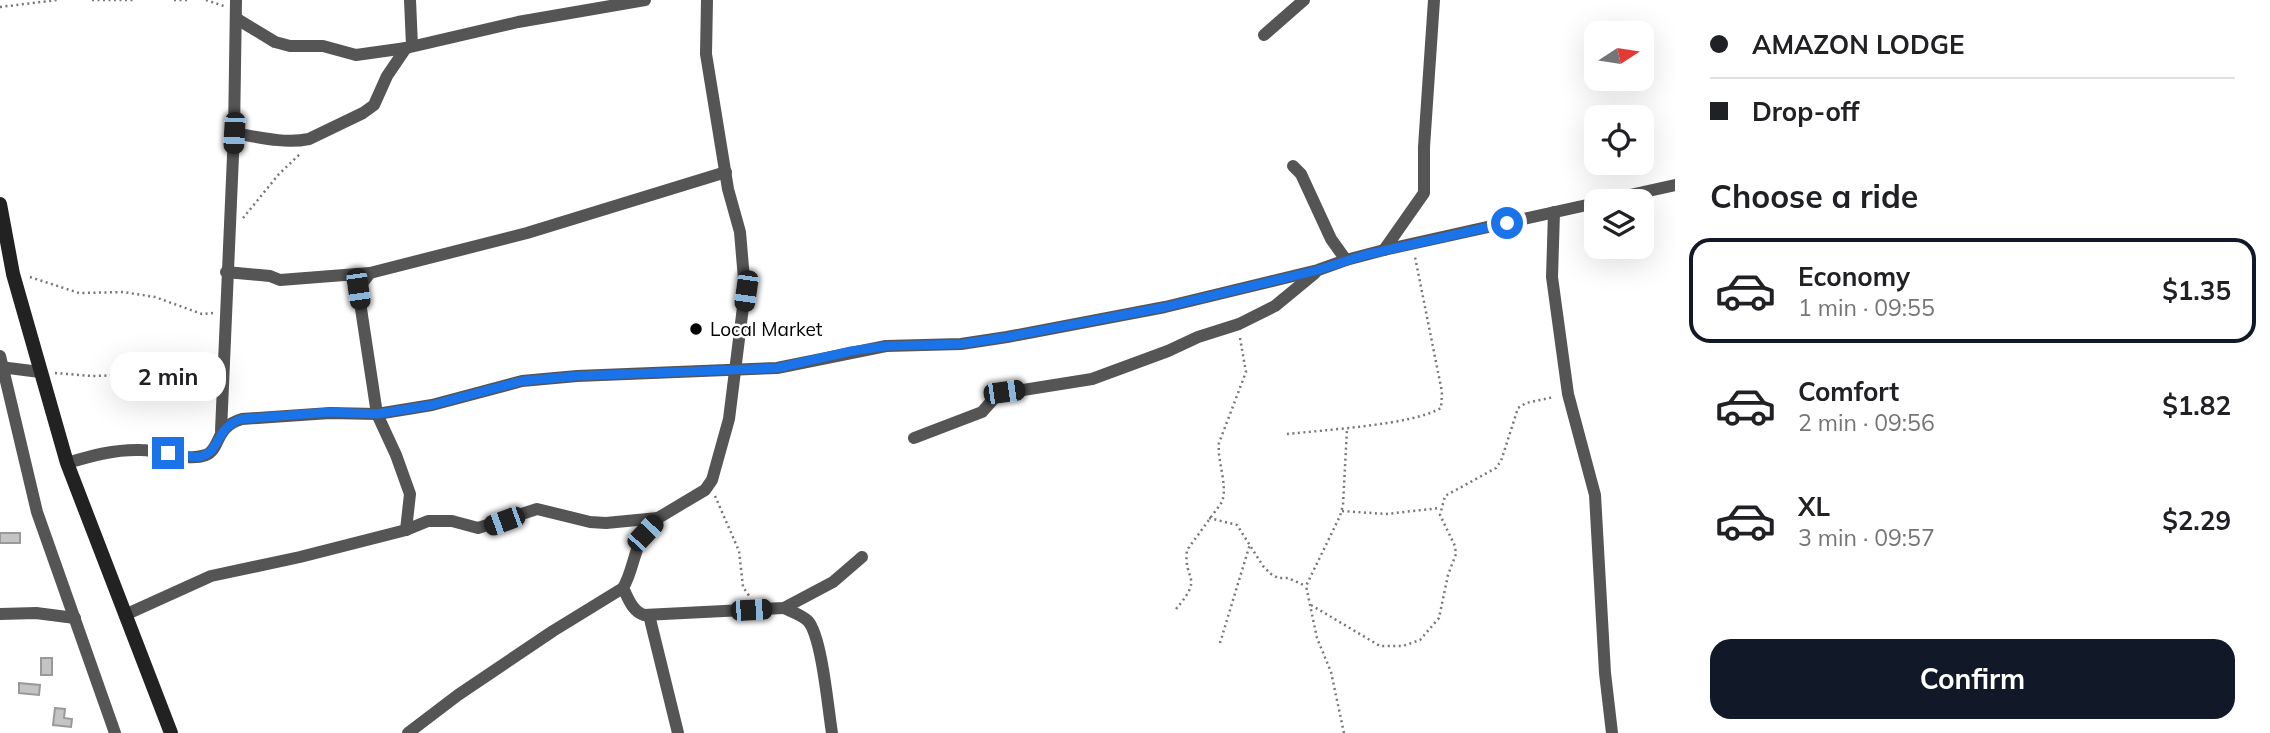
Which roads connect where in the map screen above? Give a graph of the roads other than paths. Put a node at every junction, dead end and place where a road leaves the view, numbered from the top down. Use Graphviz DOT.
graph roads {
  1 [pos="236,0"];
  2 [pos="410,0"];
  3 [pos="645,0"];
  4 [pos="707,0"];
  5 [pos="1304,0"];
  6 [pos="1434,0"];
  7 [pos="237,19"];
  8 [pos="1264,35"];
  9 [pos="409,47"];
  10 [pos="234,133"];
  11 [pos="1293,166"];
  12 [pos="726,172"];
  13 [pos="1675,185"];
  14 [pos="1654,190"];
  15 [pos="0,204"];
  16 [pos="1584,206"];
  17 [pos="1554,212"];
  18 [pos="1384,250"];
  19 [pos="1346,260"];
  20 [pos="1318,270"];
  21 [pos="226,272"];
  22 [pos="370,273"];
  23 [pos="1,363"];
  24 [pos="735,371"];
  25 [pos="40,372"];
  26 [pos="377,414"];
  27 [pos="221,432"];
  28 [pos="914,438"];
  29 [pos="67,464"];
  30 [pos="658,518"];
  31 [pos="406,530"];
  32 [pos="862,557"];
  33 [pos="623,588"];
  34 [pos="784,608"];
  35 [pos="0,614"];
  36 [pos="127,614"];
  37 [pos="649,615"];
  38 [pos="75,618"];
  39 [pos="115,733"];
  40 [pos="172,733"];
  41 [pos="408,733"];
  42 [pos="678,733"];
  43 [pos="832,733"];
  44 [pos="1612,733"];
  1 -- 7 [label="street"];
  2 -- 9 [label="street"];
  3 -- 9 [label="street"];
  4 -- 12 [label="street"];
  5 -- 8 [label="street"];
  6 -- 18 [label="street"];
  7 -- 9 [label="street"];
  7 -- 10 [label="street"];
  9 -- 10 [label="street"];
  10 -- 21 [label="street"];
  11 -- 19 [label="street"];
  12 -- 22 [label="street"];
  12 -- 24 [label="street"];
  13 -- 14 [label="street"];
  15 -- 25 [label="main road"];
  16 -- 17 [label="street"];
  17 -- 18 [label="street"];
  17 -- 44 [label="street"];
  18 -- 19 [label="street"];
  19 -- 20 [label="street"];
  20 -- 24 [label="street"];
  20 -- 28 [label="street"];
  21 -- 22 [label="street"];
  21 -- 27 [label="street"];
  22 -- 26 [label="street"];
  23 -- 25 [label="street"];
  23 -- 38 [label="street"];
  24 -- 26 [label="street"];
  24 -- 30 [label="street"];
  25 -- 29 [label="main road"];
  26 -- 27 [label="street"];
  26 -- 31 [label="street"];
  27 -- 29 [label="street"];
  29 -- 36 [label="main road"];
  30 -- 31 [label="street"];
  30 -- 33 [label="street"];
  31 -- 36 [label="street"];
  32 -- 34 [label="street"];
  33 -- 37 [label="street"];
  33 -- 41 [label="street"];
  34 -- 37 [label="street"];
  34 -- 43 [label="street"];
  35 -- 38 [label="street"];
  36 -- 40 [label="main road"];
  37 -- 42 [label="street"];
  38 -- 39 [label="street"];
}
